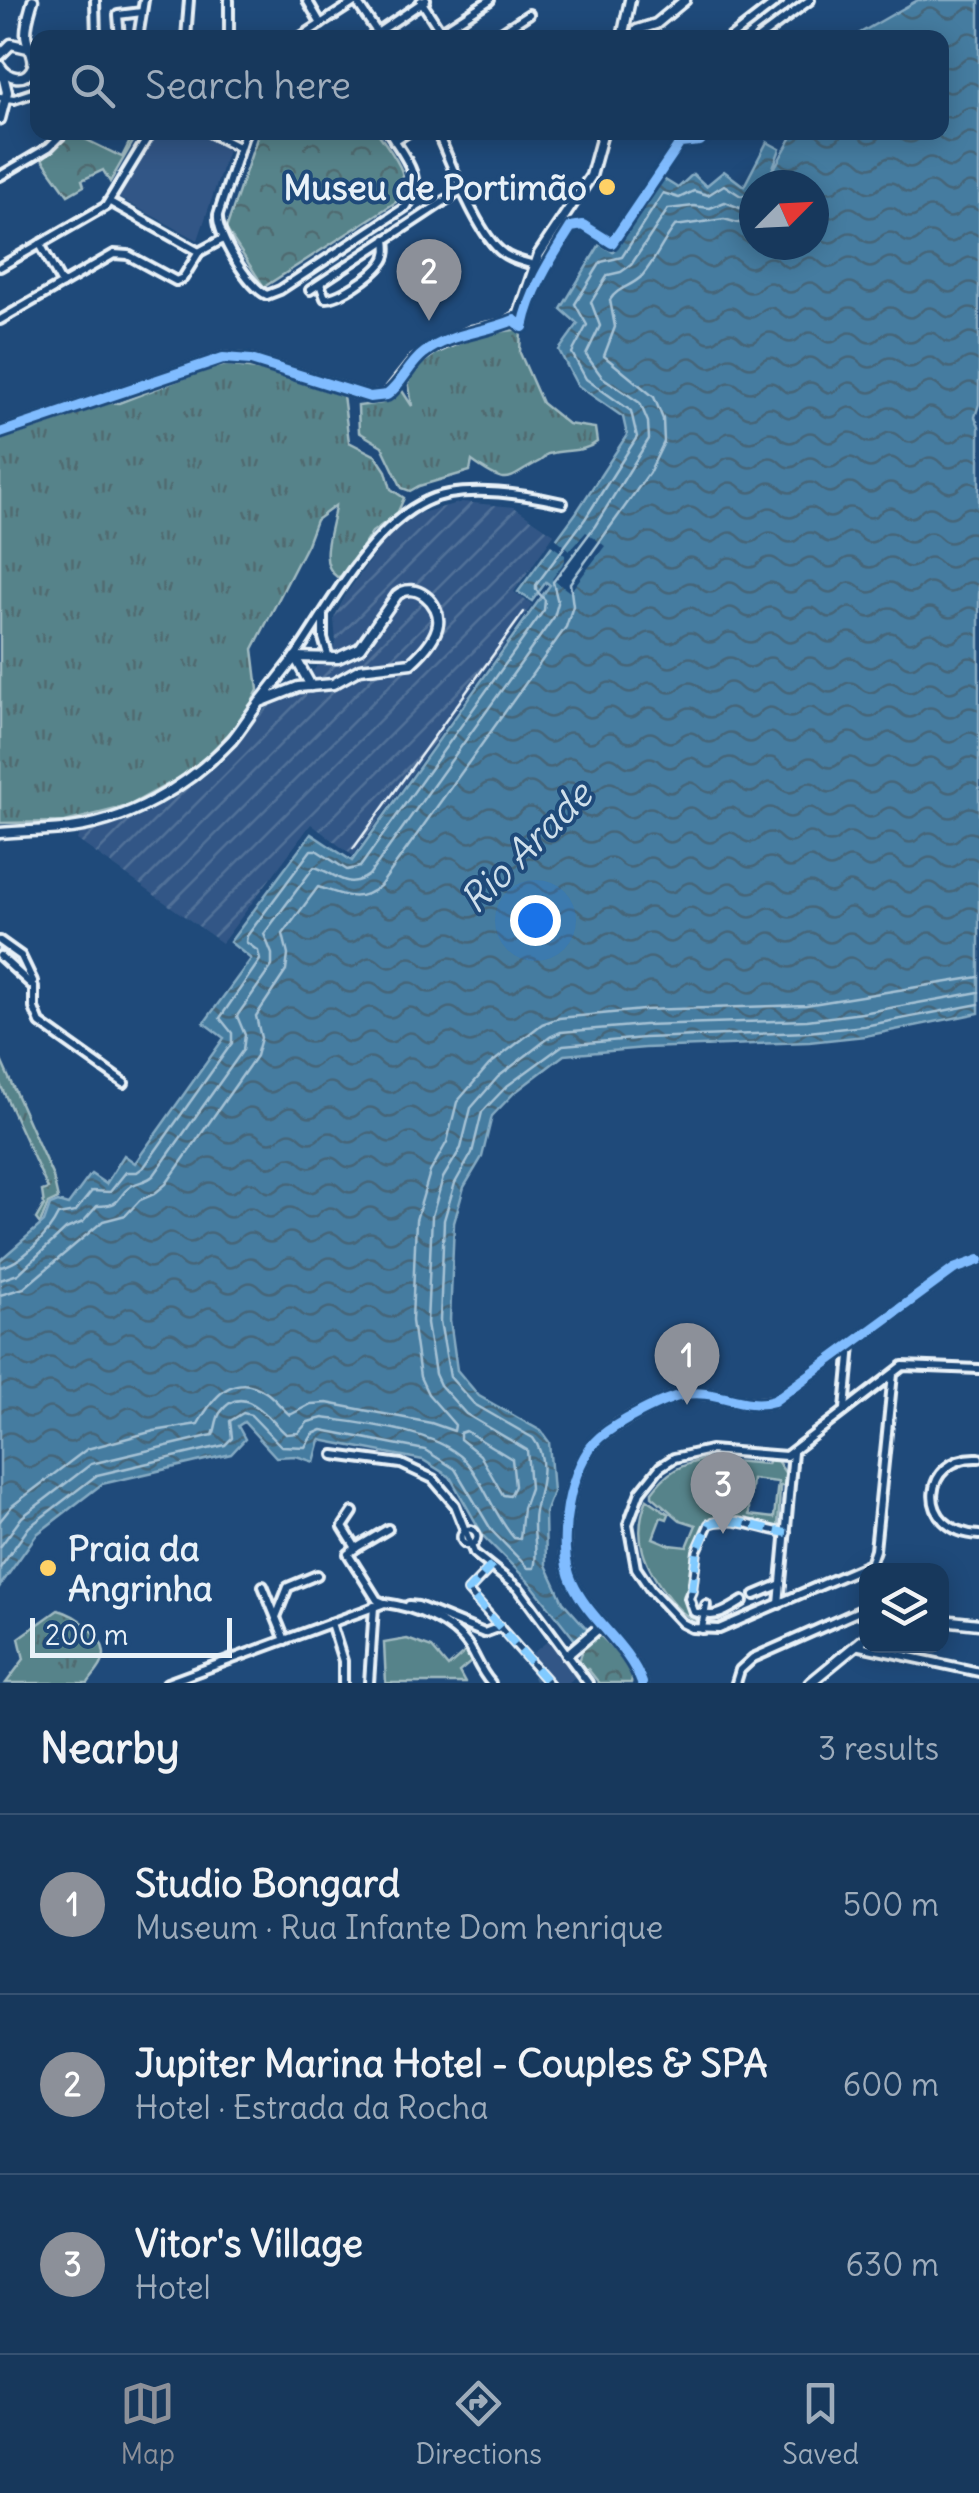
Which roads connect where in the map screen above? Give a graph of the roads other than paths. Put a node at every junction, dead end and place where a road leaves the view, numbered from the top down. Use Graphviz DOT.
graph roads {
  1 [pos="33,0"];
  2 [pos="97,0"];
  3 [pos="144,0"];
  4 [pos="189,0"];
  5 [pos="230,0"];
  6 [pos="307,0"];
  7 [pos="356,0"];
  8 [pos="490,0"];
  9 [pos="630,0"];
  10 [pos="684,0"];
  11 [pos="779,0"];
  12 [pos="810,0"];
  13 [pos="423,1"];
  14 [pos="142,12"];
  15 [pos="528,14"];
  16 [pos="626,16"];
  17 [pos="27,23"];
  18 [pos="321,24"];
  19 [pos="646,28"];
  20 [pos="96,30"];
  21 [pos="119,30"];
  22 [pos="139,30"];
  23 [pos="187,30"];
  24 [pos="228,30"];
  25 [pos="312,30"];
  26 [pos="373,30"];
  27 [pos="384,30"];
  28 [pos="441,30"];
  29 [pos="449,30"];
  30 [pos="504,30"];
  31 [pos="623,30"];
  32 [pos="631,30"];
  33 [pos="637,30"];
  34 [pos="649,30"];
  35 [pos="740,30"];
  36 [pos="770,30"];
  37 [pos="30,40"];
  38 [pos="6,44"];
  39 [pos="30,51"];
  40 [pos="0,55"];
  41 [pos="0,66"];
  42 [pos="30,68"];
  43 [pos="23,76"];
  44 [pos="30,95"];
  45 [pos="4,96"];
  46 [pos="0,119"];
  47 [pos="56,140"];
  48 [pos="146,140"];
  49 [pos="224,140"];
  50 [pos="241,140"];
  51 [pos="394,140"];
  52 [pos="440,140"];
  53 [pos="601,140"];
  54 [pos="238,147"];
  55 [pos="0,176"];
  56 [pos="461,190"];
  57 [pos="110,202"];
  58 [pos="223,239"];
  59 [pos="386,239"];
  60 [pos="40,244"];
  61 [pos="199,252"];
  62 [pos="534,265"];
  63 [pos="0,267"];
  64 [pos="320,283"];
  65 [pos="62,284"];
  66 [pos="310,290"];
  67 [pos="0,320"];
  68 [pos="0,433"];
  69 [pos="563,503"];
  70 [pos="323,616"];
  71 [pos="294,658"];
  72 [pos="329,658"];
  73 [pos="311,686"];
  74 [pos="260,702"];
  75 [pos="0,830"];
  76 [pos="0,942"];
  77 [pos="0,956"];
  78 [pos="34,988"];
  79 [pos="124,1083"];
  80 [pos="979,1260"];
  81 [pos="851,1345"];
  82 [pos="979,1369"];
  83 [pos="893,1374"];
  84 [pos="844,1410"];
  85 [pos="792,1452"];
  86 [pos="334,1455"];
  87 [pos="979,1458"];
  88 [pos="353,1512"];
  89 [pos="388,1530"];
  90 [pos="787,1533"];
  91 [pos="979,1535"];
  92 [pos="356,1548"];
  93 [pos="492,1566"];
  94 [pos="317,1575"];
  95 [pos="781,1584"];
  96 [pos="263,1586"];
  97 [pos="692,1591"];
  98 [pos="755,1596"];
  99 [pos="743,1601"];
  100 [pos="385,1603"];
  101 [pos="401,1605"];
  102 [pos="706,1605"];
  103 [pos="779,1605"];
  104 [pos="374,1606"];
  105 [pos="859,1611"];
  106 [pos="704,1615"];
  107 [pos="276,1618"];
  108 [pos="949,1621"];
  109 [pos="330,1623"];
  110 [pos="979,1624"];
  111 [pos="601,1626"];
  112 [pos="500,1628"];
  113 [pos="702,1630"];
  114 [pos="281,1641"];
  115 [pos="859,1642"];
  116 [pos="854,1645"];
  117 [pos="570,1652"];
  118 [pos="895,1654"];
  119 [pos="979,1672"];
  120 [pos="167,1683"];
  121 [pos="343,1683"];
  122 [pos="369,1683"];
  123 [pos="491,1683"];
  124 [pos="549,1683"];
  125 [pos="588,1683"];
  126 [pos="642,1683"];
  127 [pos="736,1683"];
  128 [pos="810,1683"];
  1 -- 17 [label="street"];
  2 -- 20 [label="street"];
  3 -- 14 [label="street"];
  4 -- 23 [label="street"];
  5 -- 24 [label="street"];
  6 -- 18 [label="street"];
  7 -- 18 [label="street"];
  7 -- 26 [label="street"];
  8 -- 29 [label="street"];
  9 -- 16 [label="street"];
  10 -- 19 [label="street"];
  11 -- 35 [label="street"];
  12 -- 36 [label="street"];
  13 -- 27 [label="street"];
  13 -- 28 [label="street"];
  14 -- 21 [label="street"];
  14 -- 22 [label="street"];
  15 -- 30 [label="street"];
  16 -- 31 [label="street"];
  16 -- 32 [label="street"];
  17 -- 37 [label="street"];
  17 -- 38 [label="street"];
  18 -- 25 [label="street"];
  19 -- 33 [label="street"];
  19 -- 34 [label="street"];
  38 -- 39 [label="street"];
  38 -- 40 [label="street"];
  41 -- 43 [label="street"];
  41 -- 45 [label="street"];
  42 -- 43 [label="street"];
  43 -- 45 [label="street"];
  44 -- 45 [label="street"];
  45 -- 46 [label="street"];
  47 -- 55 [label="street"];
  48 -- 57 [label="street"];
  49 -- 54 [label="street"];
  50 -- 54 [label="street"];
  51 -- 58 [label="street"];
  52 -- 56 [label="street"];
  53 -- 62 [label="street"];
  54 -- 58 [label="street"];
  56 -- 59 [label="street"];
  56 -- 62 [label="street"];
  57 -- 60 [label="street"];
  57 -- 61 [label="street"];
  58 -- 61 [label="street"];
  59 -- 64 [label="street"];
  59 -- 64 [label="street"];
  60 -- 63 [label="street"];
  60 -- 65 [label="street"];
  61 -- 65 [label="street"];
  62 -- 68 [label="street"];
  64 -- 66 [label="street"];
  65 -- 67 [label="street"];
  69 -- 70 [label="street"];
  70 -- 71 [label="street"];
  70 -- 72 [label="street"];
  71 -- 72 [label="street"];
  71 -- 73 [label="street"];
  71 -- 74 [label="street"];
  72 -- 73 [label="street"];
  73 -- 74 [label="street"];
  74 -- 75 [label="street"];
  76 -- 78 [label="street"];
  77 -- 78 [label="street"];
  78 -- 79 [label="street"];
  80 -- 81 [label="street"];
  81 -- 84 [label="street"];
  81 -- 111 [label="street"];
  82 -- 83 [label="street"];
  83 -- 84 [label="street"];
  83 -- 103 [label="street"];
  84 -- 85 [label="street"];
  85 -- 90 [label="street"];
  85 -- 113 [label="street"];
  86 -- 93 [label="street"];
  87 -- 91 [label="street"];
  88 -- 92 [label="street"];
  89 -- 92 [label="street"];
  90 -- 95 [label="street"];
  90 -- 97 [label="street"];
  92 -- 100 [label="street"];
  93 -- 112 [label="street"];
  93 -- 117 [label="street"];
  94 -- 107 [label="street"];
  95 -- 98 [label="street"];
  95 -- 103 [label="street"];
  96 -- 107 [label="street"];
  97 -- 106 [label="street"];
  99 -- 106 [label="street"];
  100 -- 101 [label="street"];
  100 -- 104 [label="street"];
  101 -- 112 [label="street"];
  101 -- 123 [label="street"];
  102 -- 106 [label="street"];
  103 -- 113 [label="street"];
  104 -- 109 [label="street"];
  104 -- 122 [label="street"];
  105 -- 127 [label="street"];
  106 -- 113 [label="street"];
  107 -- 114 [label="street"];
  108 -- 110 [label="street"];
  109 -- 114 [label="street"];
  109 -- 121 [label="street"];
  111 -- 117 [label="street"];
  111 -- 126 [label="street"];
  112 -- 124 [label="street"];
  114 -- 120 [label="street"];
  115 -- 116 [label="street"];
  116 -- 118 [label="street"];
  116 -- 128 [label="street"];
  117 -- 125 [label="street"];
  118 -- 119 [label="street"];
}
